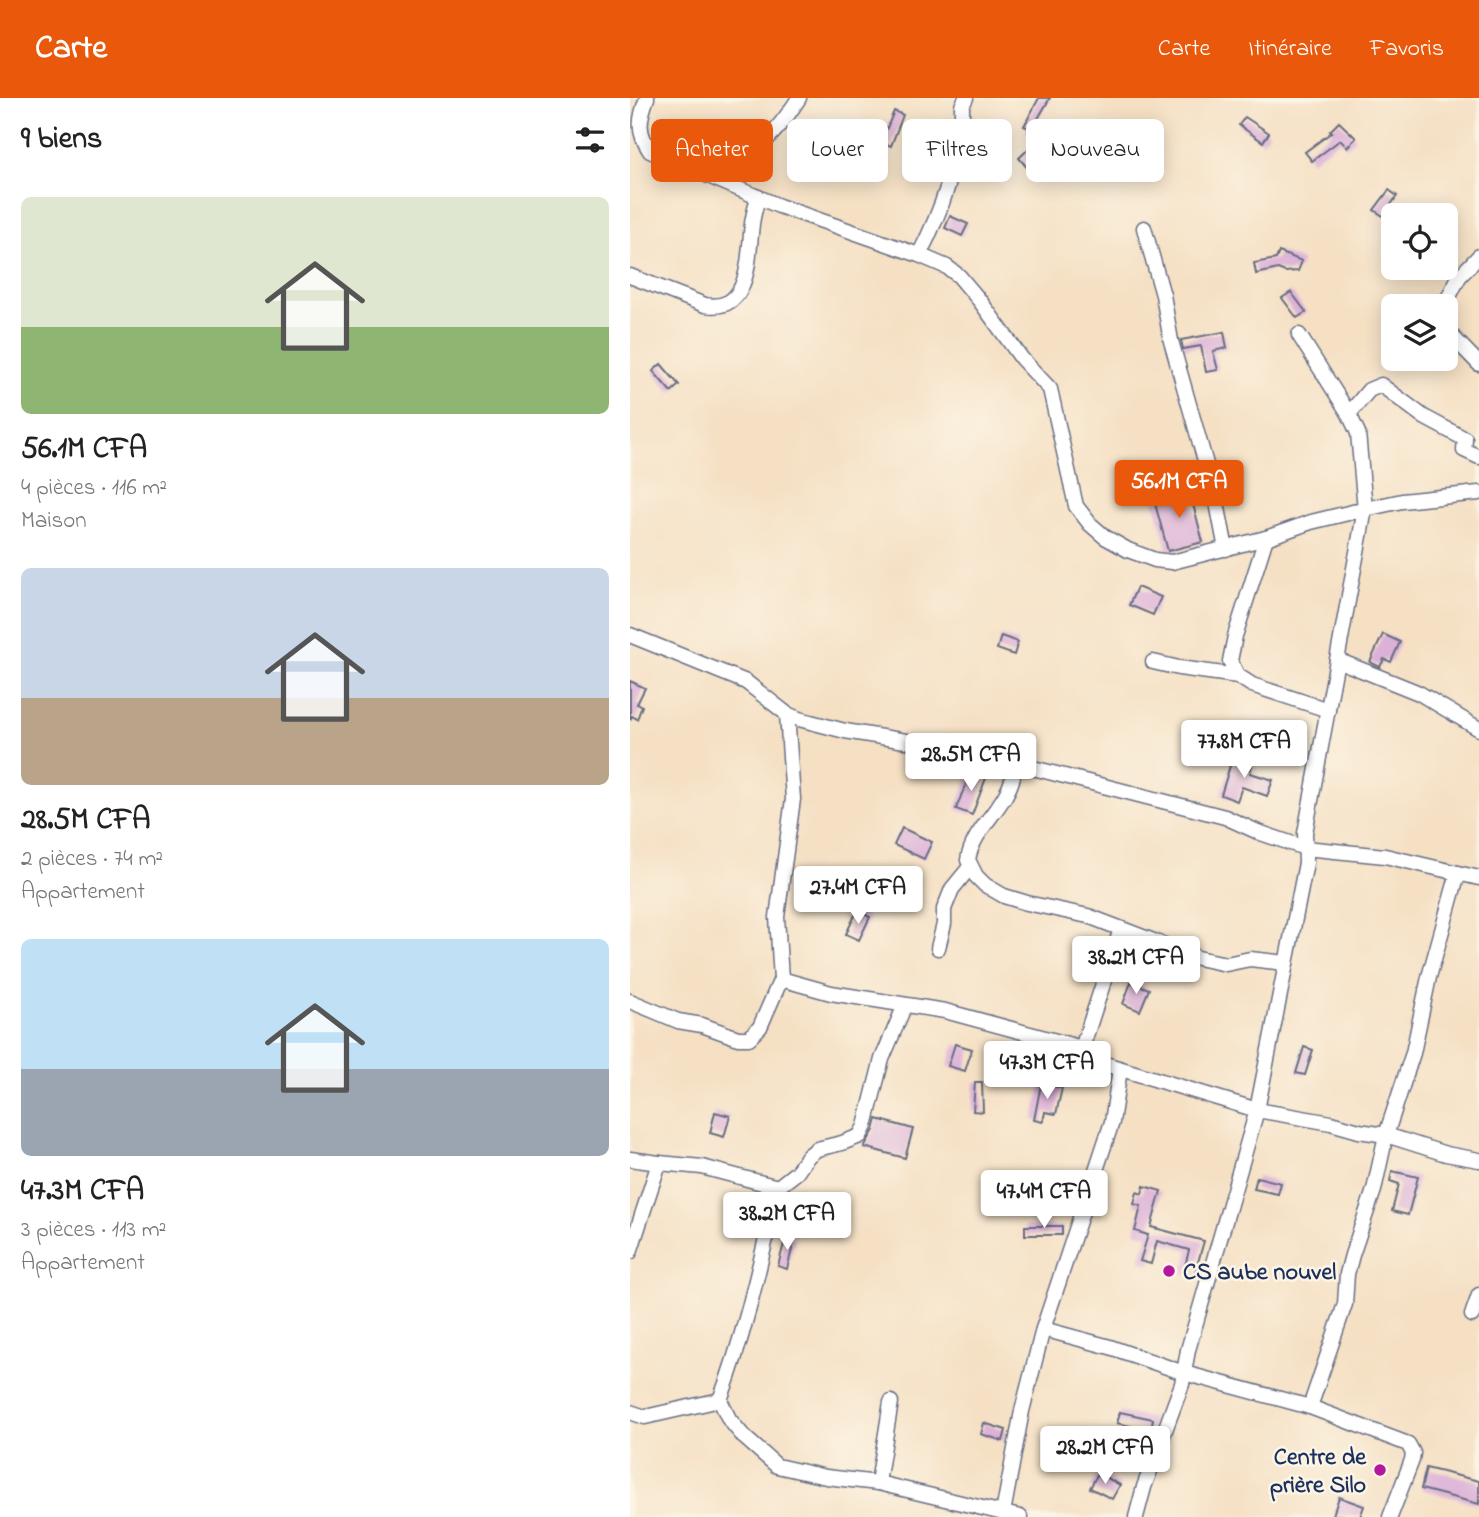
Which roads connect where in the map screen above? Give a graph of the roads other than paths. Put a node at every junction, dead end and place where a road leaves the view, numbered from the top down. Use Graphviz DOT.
graph roads {
  1 [pos="647,98"];
  2 [pos="799,98"];
  3 [pos="966,98"];
  4 [pos="773,133"];
  5 [pos="651,151"];
  6 [pos="724,182"];
  7 [pos="758,197"];
  8 [pos="1144,228"];
  9 [pos="919,255"];
  10 [pos="1479,256"];
  11 [pos="630,275"];
  12 [pos="1450,294"];
  13 [pos="1299,335"];
  14 [pos="1458,342"];
  15 [pos="1479,364"];
  16 [pos="1349,414"];
  17 [pos="1479,457"];
  18 [pos="1479,493"];
  19 [pos="1364,509"];
  20 [pos="1266,538"];
  21 [pos="1226,548"];
  22 [pos="630,635"];
  23 [pos="1337,660"];
  24 [pos="1153,662"];
  25 [pos="1238,676"];
  26 [pos="1328,710"];
  27 [pos="787,714"];
  28 [pos="1479,729"];
  29 [pos="1012,767"];
  30 [pos="1305,848"];
  31 [pos="971,867"];
  32 [pos="1458,873"];
  33 [pos="1479,878"];
  34 [pos="1121,929"];
  35 [pos="938,948"];
  36 [pos="1286,963"];
  37 [pos="781,979"];
  38 [pos="630,1001"];
  39 [pos="905,1005"];
  40 [pos="1082,1048"];
  41 [pos="1120,1069"];
  42 [pos="1257,1110"];
  43 [pos="1386,1135"];
  44 [pos="630,1159"];
  45 [pos="1479,1160"];
  46 [pos="659,1163"];
  47 [pos="778,1187"];
  48 [pos="630,1252"];
  49 [pos="1479,1295"];
  50 [pos="1472,1315"];
  51 [pos="1043,1329"];
  52 [pos="1184,1373"];
  53 [pos="720,1400"];
  54 [pos="891,1402"];
  55 [pos="1310,1407"];
  56 [pos="630,1412"];
  57 [pos="878,1483"];
  58 [pos="1003,1513"];
  59 [pos="1020,1517"];
  60 [pos="1136,1517"];
  61 [pos="1390,1517"];
  1 -- 5 [label="street"];
  2 -- 4 [label="street"];
  3 -- 9 [label="street"];
  6 -- 7 [label="street"];
  7 -- 9 [label="street"];
  7 -- 11 [label="street"];
  8 -- 21 [label="street"];
  9 -- 21 [label="street"];
  10 -- 12 [label="street"];
  13 -- 16 [label="street"];
  14 -- 15 [label="street"];
  16 -- 17 [label="street"];
  16 -- 19 [label="street"];
  18 -- 19 [label="street"];
  19 -- 20 [label="street"];
  19 -- 23 [label="street"];
  20 -- 21 [label="street"];
  20 -- 25 [label="street"];
  22 -- 27 [label="street"];
  23 -- 26 [label="street"];
  23 -- 28 [label="street"];
  24 -- 25 [label="street"];
  25 -- 26 [label="street"];
  26 -- 30 [label="street"];
  27 -- 29 [label="street"];
  27 -- 37 [label="street"];
  29 -- 30 [label="street"];
  29 -- 31 [label="street"];
  30 -- 32 [label="street"];
  30 -- 36 [label="street"];
  31 -- 34 [label="street"];
  31 -- 35 [label="street"];
  32 -- 33 [label="street"];
  32 -- 43 [label="street"];
  34 -- 36 [label="street"];
  34 -- 40 [label="street"];
  36 -- 42 [label="street"];
  37 -- 38 [label="street"];
  37 -- 39 [label="street"];
  39 -- 40 [label="street"];
  39 -- 47 [label="street"];
  40 -- 41 [label="street"];
  41 -- 42 [label="street"];
  41 -- 51 [label="street"];
  42 -- 43 [label="street"];
  42 -- 52 [label="street"];
  43 -- 45 [label="street"];
  43 -- 55 [label="street"];
  44 -- 46 [label="street"];
  46 -- 47 [label="street"];
  46 -- 48 [label="street"];
  47 -- 53 [label="street"];
  49 -- 50 [label="street"];
  51 -- 52 [label="street"];
  51 -- 58 [label="street"];
  52 -- 55 [label="street"];
  52 -- 60 [label="street"];
  53 -- 56 [label="street"];
  53 -- 57 [label="street"];
  54 -- 57 [label="street"];
  55 -- 61 [label="street"];
  57 -- 58 [label="street"];
  58 -- 59 [label="street"];
}
